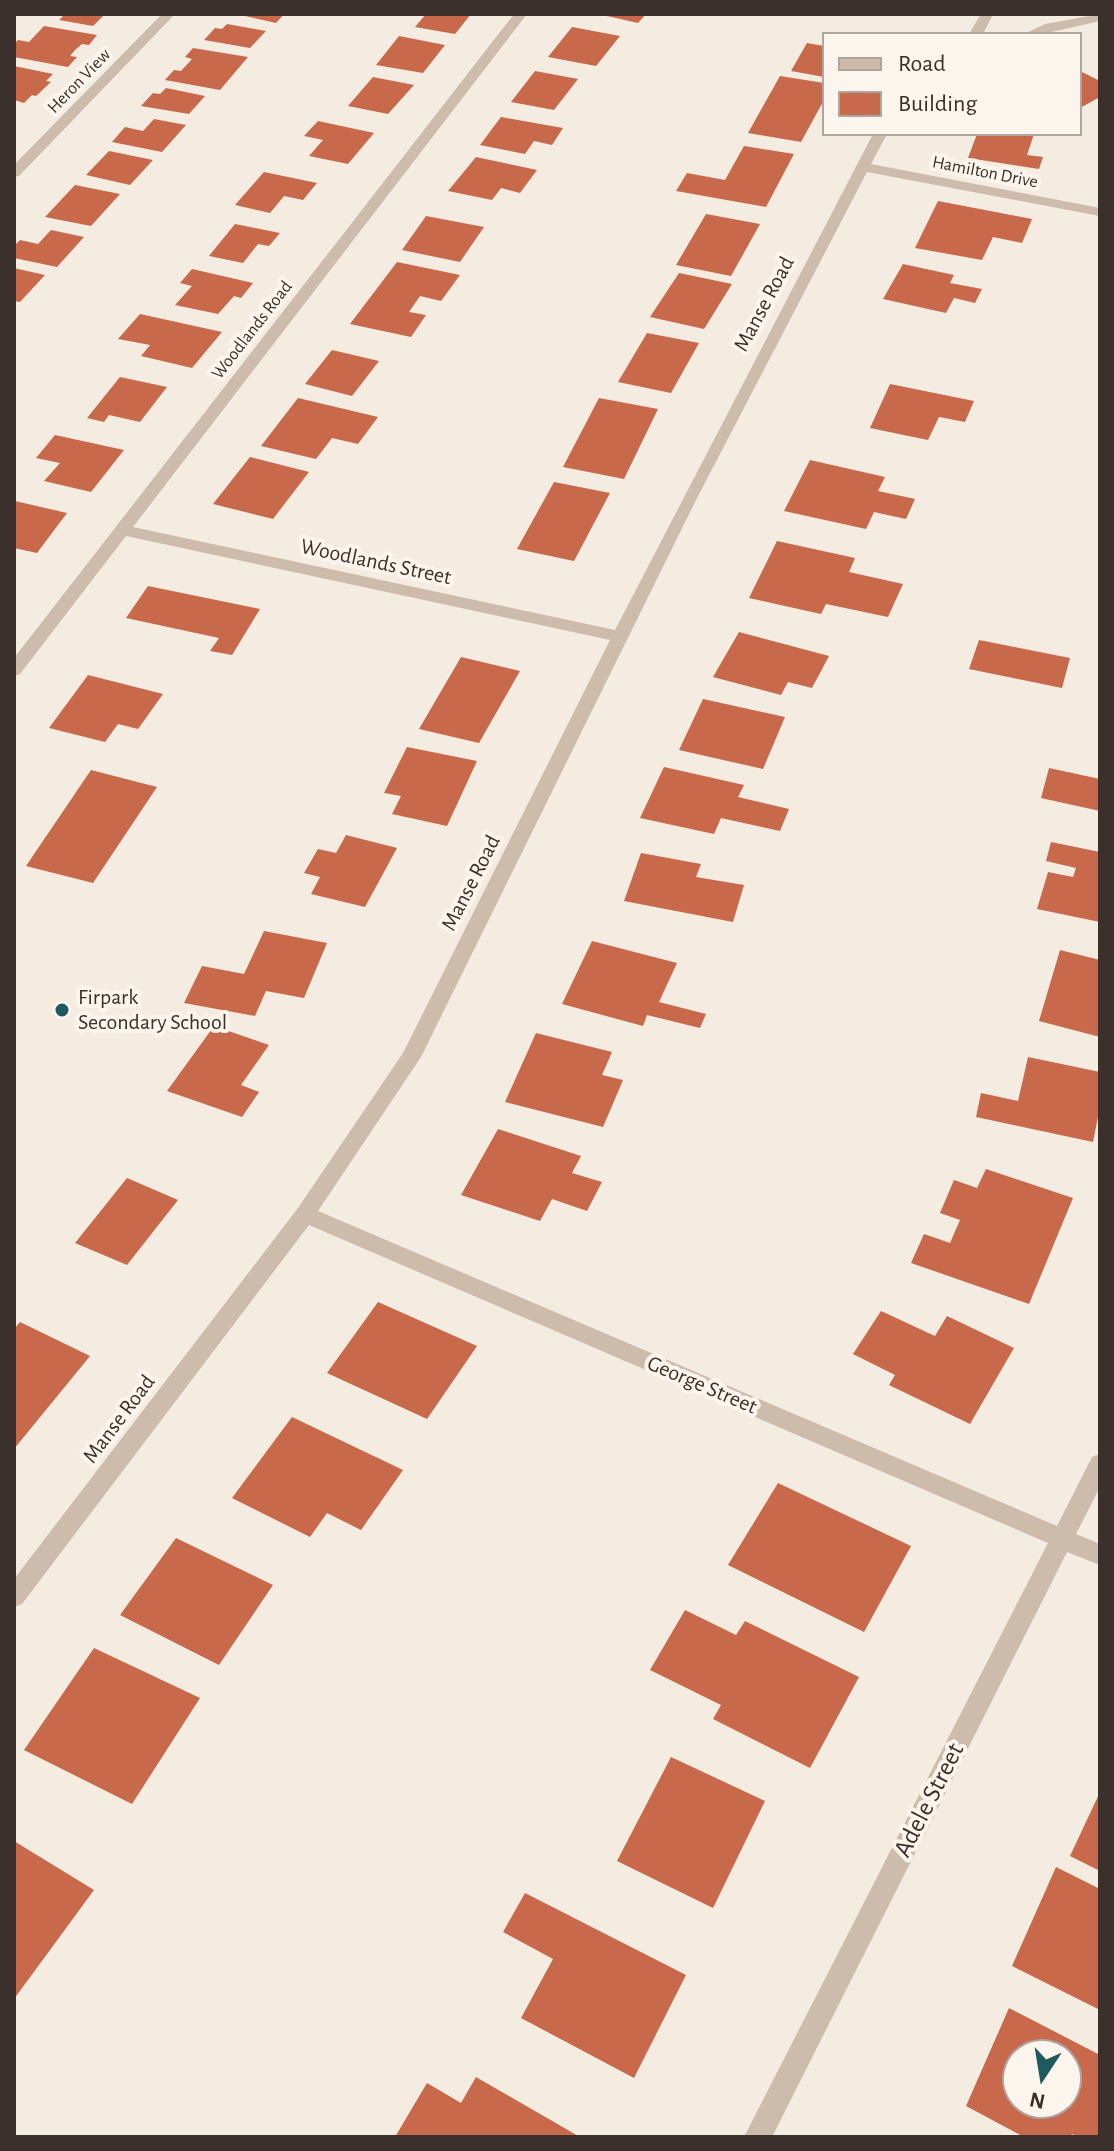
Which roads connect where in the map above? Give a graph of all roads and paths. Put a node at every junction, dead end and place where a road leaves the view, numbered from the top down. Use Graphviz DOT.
graph roads {
  1 [pos="169,14"];
  2 [pos="521,14"];
  3 [pos="987,14"];
  4 [pos="1100,17"];
  5 [pos="977,32"];
  6 [pos="1036,32"];
  7 [pos="879,136"];
  8 [pos="864,167"];
  9 [pos="14,173"];
  10 [pos="1100,212"];
  11 [pos="122,530"];
  12 [pos="620,637"];
  13 [pos="14,670"];
  14 [pos="305,1214"];
  15 [pos="1100,1464"];
  16 [pos="1061,1540"];
  17 [pos="1100,1555"];
  18 [pos="14,1597"];
  19 [pos="758,2137"];
  1 -- 9 [label="street, Heron View"];
  2 -- 11 [label="street, Woodlands Road"];
  3 -- 5 [label="street"];
  4 -- 6 [label="street"];
  7 -- 8 [label="street, Manse Road"];
  8 -- 10 [label="street, Hamilton Drive"];
  8 -- 12 [label="street, Manse Road"];
  11 -- 12 [label="street, Woodlands Street"];
  11 -- 13 [label="street, Woodlands Road"];
  12 -- 14 [label="street, Manse Road"];
  14 -- 16 [label="street, George Street"];
  14 -- 18 [label="street, Manse Road"];
  15 -- 16 [label="street, Adele Street"];
  16 -- 17 [label="street, George Street"];
  16 -- 19 [label="street, Adele Street"];
}
